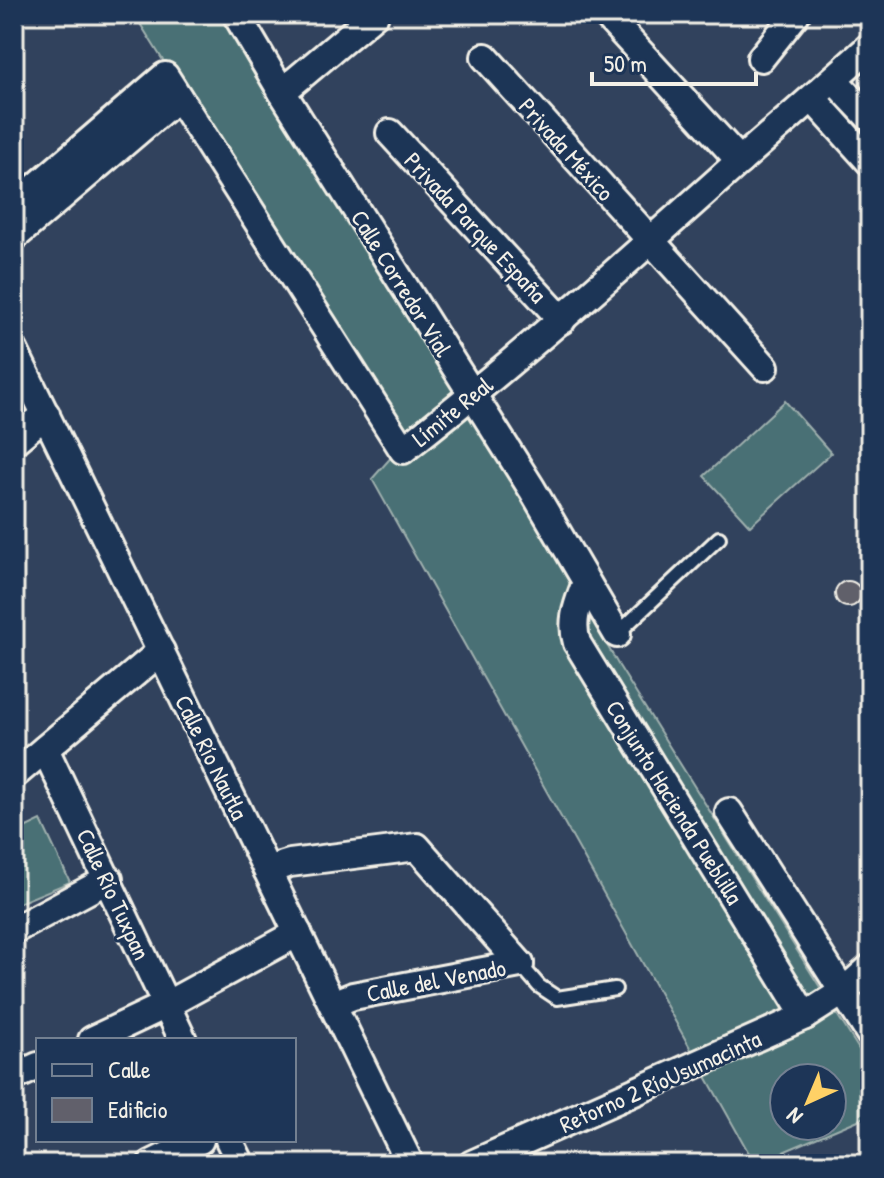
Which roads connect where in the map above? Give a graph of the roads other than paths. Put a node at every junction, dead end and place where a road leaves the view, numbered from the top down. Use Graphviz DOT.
graph roads {
  1 [pos="236,14"];
  2 [pos="375,14"];
  3 [pos="605,14"];
  4 [pos="796,14"];
  5 [pos="870,46"];
  6 [pos="485,57"];
  7 [pos="761,58"];
  8 [pos="834,80"];
  9 [pos="172,86"];
  10 [pos="282,92"];
  11 [pos="813,99"];
  12 [pos="870,118"];
  13 [pos="390,133"];
  14 [pos="740,161"];
  15 [pos="870,162"];
  16 [pos="14,206"];
  17 [pos="14,237"];
  18 [pos="650,242"];
  19 [pos="562,320"];
  20 [pos="14,350"];
  21 [pos="765,367"];
  22 [pos="473,396"];
  23 [pos="46,414"];
  24 [pos="14,441"];
  25 [pos="719,538"];
  26 [pos="586,582"];
  27 [pos="617,634"];
  28 [pos="161,651"];
  29 [pos="45,749"];
  30 [pos="14,775"];
  31 [pos="729,812"];
  32 [pos="267,870"];
  33 [pos="109,879"];
  34 [pos="14,930"];
  35 [pos="298,933"];
  36 [pos="520,964"];
  37 [pos="870,968"];
  38 [pos="615,989"];
  39 [pos="844,991"];
  40 [pos="333,1004"];
  41 [pos="166,1005"];
  42 [pos="805,1016"];
  43 [pos="870,1034"];
  44 [pos="96,1038"];
  45 [pos="182,1038"];
  46 [pos="36,1067"];
  47 [pos="14,1077"];
  48 [pos="196,1142"];
  49 [pos="230,1142"];
  50 [pos="151,1164"];
  51 [pos="241,1164"];
  52 [pos="410,1164"];
  53 [pos="472,1164"];
  1 -- 10 [label="street, Calle Corredor Vial"];
  2 -- 10 [label="street"];
  3 -- 14 [label="street"];
  4 -- 7 [label="street"];
  5 -- 8 [label="street, Límite Real"];
  6 -- 18 [label="street, Privada México"];
  8 -- 11 [label="street, Límite Real"];
  8 -- 12 [label="street"];
  9 -- 16 [label="street"];
  9 -- 17 [label="street"];
  9 -- 22 [label="street, Límite Real"];
  10 -- 22 [label="street, Calle Corredor Vial"];
  11 -- 14 [label="street, Límite Real"];
  11 -- 15 [label="street"];
  13 -- 19 [label="street, Privada Parque España"];
  14 -- 18 [label="street, Límite Real"];
  18 -- 19 [label="street, Límite Real"];
  18 -- 21 [label="street, Privada México"];
  19 -- 22 [label="street, Límite Real"];
  20 -- 23 [label="street, Calle Río Nautla"];
  22 -- 26 [label="street, Calle Corredor Vial"];
  23 -- 24 [label="street"];
  23 -- 28 [label="street, Calle Río Nautla"];
  25 -- 27 [label="lane"];
  26 -- 27 [label="street, Calle Corredor Vial"];
  26 -- 42 [label="street, Conjunto Hacienda Pueblilla"];
  28 -- 29 [label="street"];
  28 -- 32 [label="street, Calle Río Nautla"];
  29 -- 30 [label="street"];
  29 -- 33 [label="street, Calle Río Tuxpan"];
  31 -- 39 [label="street"];
  32 -- 35 [label="street, Calle Río Nautla"];
  32 -- 36 [label="street, Calle del Venado"];
  33 -- 34 [label="street"];
  33 -- 41 [label="street, Calle Río Tuxpan"];
  35 -- 40 [label="street, Calle Río Nautla"];
  35 -- 41 [label="street"];
  36 -- 38 [label="lane"];
  36 -- 40 [label="street, Calle del Venado"];
  37 -- 39 [label="street"];
  39 -- 42 [label="street, Retorno 2 RíoUsumacinta"];
  39 -- 43 [label="street"];
  40 -- 52 [label="street, Calle Río Nautla"];
  41 -- 44 [label="street"];
  41 -- 45 [label="street, Calle Río Tuxpan"];
  42 -- 53 [label="street, Retorno 2 RíoUsumacinta"];
  46 -- 47 [label="street"];
  48 -- 50 [label="street"];
  49 -- 51 [label="street"];
}
